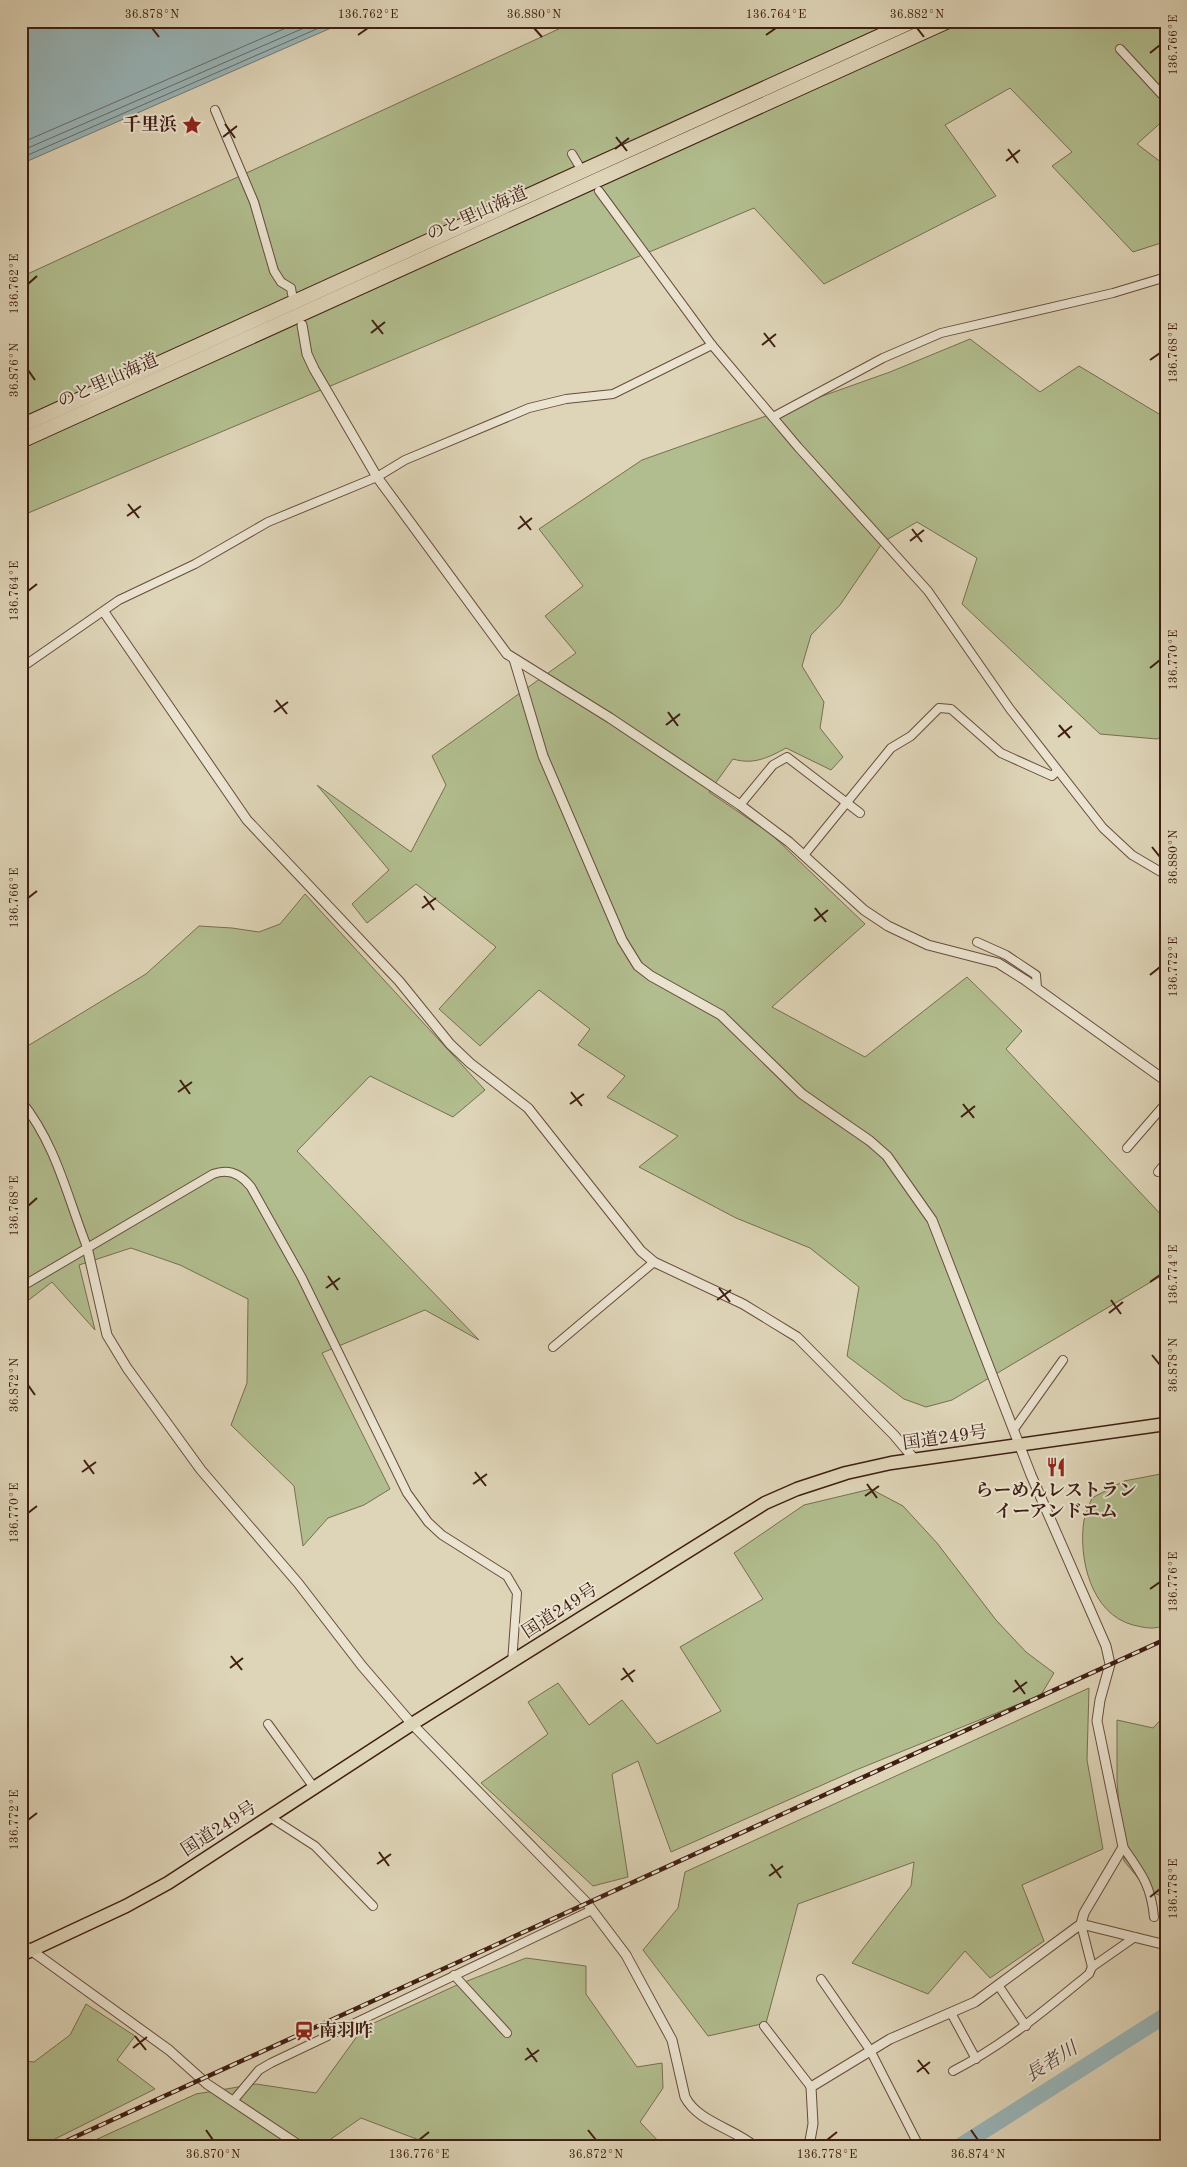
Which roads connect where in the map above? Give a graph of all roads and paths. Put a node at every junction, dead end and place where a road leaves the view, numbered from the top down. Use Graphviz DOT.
graph roads {
  1 [pos="913,21"];
  2 [pos="948,21"];
  3 [pos="1120,49"];
  4 [pos="1166,99"];
  5 [pos="215,110"];
  6 [pos="572,154"];
  7 [pos="578,164"];
  8 [pos="600,191"];
  9 [pos="1166,277"];
  10 [pos="292,294"];
  11 [pos="302,325"];
  12 [pos="712,345"];
  13 [pos="774,418"];
  14 [pos="21,426"];
  15 [pos="21,441"];
  16 [pos="377,477"];
  17 [pos="104,612"];
  18 [pos="514,659"];
  19 [pos="21,668"];
  20 [pos="1057,772"];
  21 [pos="846,802"];
  22 [pos="740,805"];
  23 [pos="860,812"];
  24 [pos="804,855"];
  25 [pos="1166,875"];
  26 [pos="977,942"];
  27 [pos="1037,988"];
  28 [pos="1166,1081"];
  29 [pos="21,1101"];
  30 [pos="1166,1103"];
  31 [pos="1127,1148"];
  32 [pos="1166,1162"];
  33 [pos="1158,1172"];
  34 [pos="87,1247"];
  35 [pos="654,1262"];
  36 [pos="21,1287"];
  37 [pos="553,1347"];
  38 [pos="1063,1360"];
  39 [pos="1166,1424"];
  40 [pos="1014,1429"];
  41 [pos="1020,1444"];
  42 [pos="915,1460"];
  43 [pos="512,1663"];
  44 [pos="268,1724"];
  45 [pos="412,1724"];
  46 [pos="315,1789"];
  47 [pos="270,1817"];
  48 [pos="1123,1847"];
  49 [pos="373,1906"];
  50 [pos="592,1910"];
  51 [pos="1154,1917"];
  52 [pos="1081,1924"];
  53 [pos="1134,1937"];
  54 [pos="1166,1945"];
  55 [pos="25,1949"];
  56 [pos="1092,1967"];
  57 [pos="454,1975"];
  58 [pos="821,1979"];
  59 [pos="998,1985"];
  60 [pos="951,2013"];
  61 [pos="764,2026"];
  62 [pos="1026,2026"];
  63 [pos="507,2033"];
  64 [pos="870,2050"];
  65 [pos="976,2059"];
  66 [pos="953,2071"];
  67 [pos="811,2087"];
  68 [pos="233,2101"];
  69 [pos="300,2146"];
  70 [pos="754,2146"];
  71 [pos="809,2146"];
  72 [pos="919,2146"];
  1 -- 14 [label="highway, のと里山海道"];
  2 -- 15 [label="highway, のと里山海道"];
  3 -- 4 [label="street"];
  5 -- 10 [label="street"];
  6 -- 7 [label="street"];
  8 -- 12 [label="street"];
  9 -- 13 [label="street"];
  11 -- 16 [label="street"];
  12 -- 13 [label="street"];
  12 -- 16 [label="street"];
  13 -- 20 [label="street"];
  16 -- 17 [label="street"];
  16 -- 18 [label="street"];
  17 -- 19 [label="street"];
  17 -- 35 [label="street"];
  18 -- 22 [label="street"];
  18 -- 40 [label="street"];
  20 -- 21 [label="street"];
  20 -- 25 [label="street"];
  21 -- 22 [label="street"];
  21 -- 23 [label="street"];
  21 -- 24 [label="street"];
  22 -- 24 [label="street"];
  24 -- 27 [label="street"];
  26 -- 27 [label="street"];
  27 -- 28 [label="street"];
  29 -- 34 [label="street"];
  30 -- 31 [label="street"];
  32 -- 33 [label="street"];
  34 -- 36 [label="street"];
  34 -- 43 [label="street"];
  34 -- 45 [label="street"];
  35 -- 37 [label="street"];
  35 -- 42 [label="street"];
  38 -- 40 [label="street"];
  39 -- 41 [label="highway, 国道249号"];
  40 -- 41 [label="street"];
  41 -- 42 [label="highway, 国道249号"];
  41 -- 48 [label="street"];
  42 -- 43 [label="highway, 国道249号"];
  43 -- 45 [label="highway, 国道249号"];
  44 -- 46 [label="street"];
  45 -- 46 [label="highway, 国道249号"];
  45 -- 50 [label="street"];
  46 -- 47 [label="highway, 国道249号"];
  47 -- 49 [label="street"];
  47 -- 55 [label="highway, 国道249号"];
  48 -- 51 [label="street"];
  48 -- 52 [label="street"];
  50 -- 57 [label="street"];
  50 -- 70 [label="street"];
  52 -- 53 [label="street"];
  52 -- 56 [label="street"];
  52 -- 59 [label="street"];
  53 -- 54 [label="street"];
  53 -- 56 [label="street"];
  55 -- 68 [label="street"];
  56 -- 62 [label="street"];
  57 -- 63 [label="street"];
  57 -- 68 [label="street"];
  58 -- 64 [label="street"];
  59 -- 60 [label="street"];
  59 -- 62 [label="street"];
  60 -- 64 [label="street"];
  60 -- 65 [label="street"];
  61 -- 67 [label="street"];
  62 -- 65 [label="street"];
  64 -- 67 [label="street"];
  64 -- 72 [label="street"];
  65 -- 66 [label="street"];
  67 -- 71 [label="street"];
  68 -- 69 [label="street"];
}
